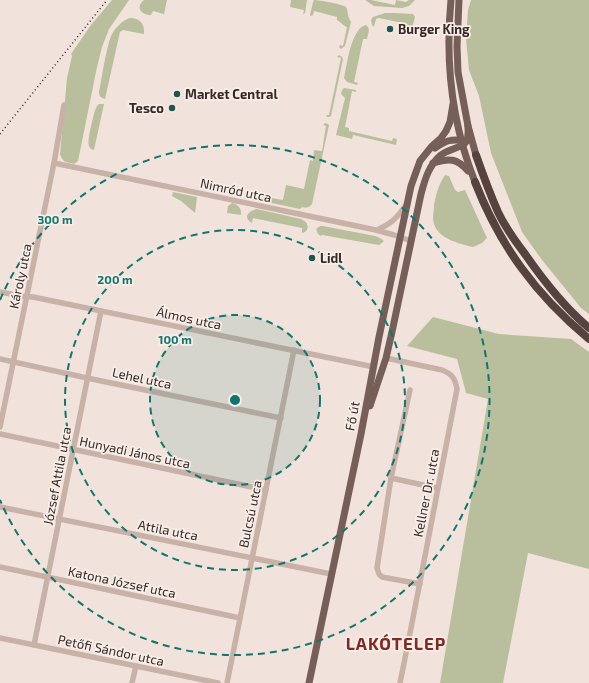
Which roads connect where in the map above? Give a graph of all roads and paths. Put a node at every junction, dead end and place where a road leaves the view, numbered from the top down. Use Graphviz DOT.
graph roads {
  1 [pos="451,0"];
  2 [pos="459,0"];
  3 [pos="453,104"];
  4 [pos="64,105"];
  5 [pos="468,126"];
  6 [pos="463,142"];
  7 [pos="476,155"];
  8 [pos="424,156"];
  9 [pos="54,163"];
  10 [pos="433,163"];
  11 [pos="475,182"];
  12 [pos="407,204"];
  13 [pos="376,230"];
  14 [pos="400,237"];
  15 [pos="411,241"];
  16 [pos="0,292"];
  17 [pos="27,296"];
  18 [pos="101,311"];
  19 [pos="589,328"];
  20 [pos="379,336"];
  21 [pos="589,339"];
  22 [pos="294,350"];
  23 [pos="386,358"];
  24 [pos="0,359"];
  25 [pos="14,362"];
  26 [pos="374,367"];
  27 [pos="87,378"];
  28 [pos="410,390"];
  29 [pos="281,418"];
  30 [pos="0,428"];
  31 [pos="0,434"];
  32 [pos="361,434"];
  33 [pos="73,450"];
  34 [pos="391,478"];
  35 [pos="437,488"];
  36 [pos="266,490"];
  37 [pos="0,507"];
  38 [pos="59,519"];
  39 [pos="252,558"];
  40 [pos="0,567"];
  41 [pos="331,574"];
  42 [pos="48,577"];
  43 [pos="420,584"];
  44 [pos="240,618"];
  45 [pos="0,638"];
  46 [pos="34,645"];
  47 [pos="136,666"];
  48 [pos="132,683"];
  49 [pos="218,683"];
  50 [pos="227,683"];
  51 [pos="309,683"];
  52 [pos="400,683"];
  1 -- 3 [label="main road"];
  2 -- 5 [label="main road"];
  3 -- 6 [label="main road"];
  3 -- 8 [label="main road"];
  4 -- 9 [label="street, Károly utca"];
  5 -- 6 [label="main road"];
  5 -- 7 [label="main road"];
  6 -- 7 [label="main road"];
  6 -- 8 [label="main road"];
  6 -- 10 [label="main road"];
  6 -- 11 [label="main road"];
  7 -- 19 [label="highway"];
  8 -- 12 [label="main road, Fő út"];
  9 -- 13 [label="street, Nimród utca"];
  9 -- 17 [label="street, Károly utca"];
  10 -- 11 [label="main road"];
  10 -- 15 [label="main road"];
  11 -- 21 [label="highway"];
  12 -- 13 [label="street"];
  12 -- 14 [label="main road, Fő út"];
  13 -- 14 [label="street, Nimród utca"];
  14 -- 15 [label="street, Nimród utca"];
  14 -- 20 [label="main road, Fő út"];
  15 -- 23 [label="main road"];
  16 -- 17 [label="street, Álmos utca"];
  17 -- 18 [label="street, Álmos utca"];
  17 -- 25 [label="street, Károly utca"];
  18 -- 22 [label="street, Álmos utca"];
  18 -- 27 [label="street, József Attila utca"];
  20 -- 23 [label="main road"];
  20 -- 26 [label="main road, Fő út"];
  22 -- 26 [label="street, Álmos utca"];
  22 -- 29 [label="street, Bulcsú utca"];
  23 -- 32 [label="main road"];
  23 -- 35 [label="street, Kellner Dr. utca"];
  24 -- 25 [label="street, Lehel utca"];
  25 -- 27 [label="street, Lehel utca"];
  25 -- 30 [label="street, Károly utca"];
  26 -- 32 [label="main road, Fő út"];
  27 -- 29 [label="street, Lehel utca"];
  27 -- 33 [label="street, József Attila utca"];
  28 -- 34 [label="street"];
  29 -- 36 [label="street, Bulcsú utca"];
  31 -- 33 [label="street, Hunyadi János utca"];
  32 -- 41 [label="main road, Fő út"];
  33 -- 36 [label="street, Hunyadi János utca"];
  33 -- 38 [label="street, József Attila utca"];
  34 -- 35 [label="street"];
  34 -- 43 [label="street"];
  35 -- 43 [label="street, Kellner Dr. utca"];
  36 -- 39 [label="street, Bulcsú utca"];
  37 -- 38 [label="street, Attila utca"];
  38 -- 39 [label="street, Attila utca"];
  38 -- 42 [label="street, József Attila utca"];
  39 -- 41 [label="street, Attila utca"];
  39 -- 44 [label="street, Bulcsú utca"];
  40 -- 42 [label="street, Katona József utca"];
  41 -- 51 [label="main road, Fő út"];
  42 -- 44 [label="street, Katona József utca"];
  42 -- 46 [label="street, József Attila utca"];
  43 -- 52 [label="street, Kellner Dr. utca"];
  44 -- 50 [label="street, Bulcsú utca"];
  45 -- 46 [label="street, Petőfi Sándor utca"];
  46 -- 47 [label="street, Petőfi Sándor utca"];
  47 -- 48 [label="street"];
  47 -- 49 [label="street, Petőfi Sándor utca"];
}
